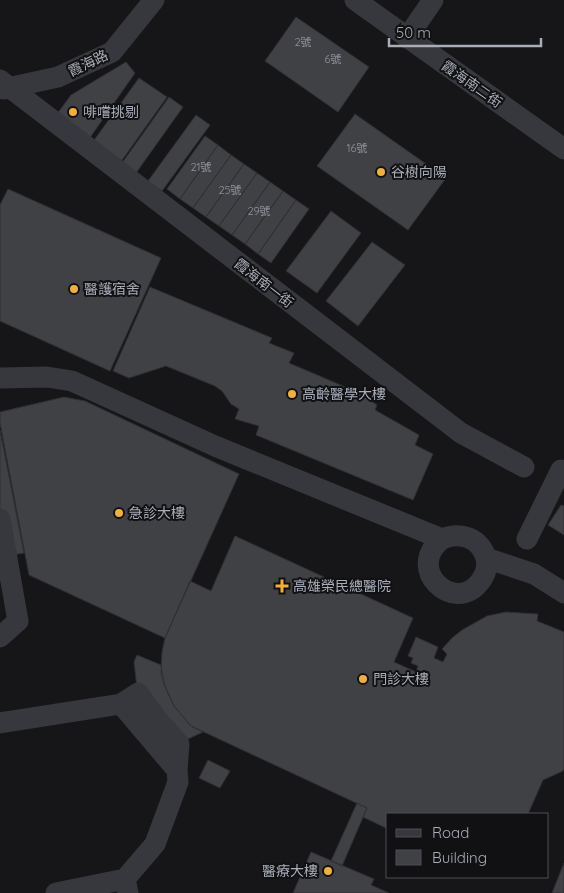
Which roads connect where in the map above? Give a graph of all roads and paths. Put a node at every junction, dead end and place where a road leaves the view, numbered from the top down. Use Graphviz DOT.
graph roads {
  1 [pos="154,0"];
  2 [pos="355,0"];
  3 [pos="433,0"];
  4 [pos="407,38"];
  5 [pos="4,86"];
  6 [pos="564,149"];
  7 [pos="0,378"];
  8 [pos="524,467"];
  9 [pos="564,472"];
  10 [pos="0,519"];
  11 [pos="527,539"];
  12 [pos="442,540"];
  13 [pos="486,558"];
  14 [pos="564,593"];
  15 [pos="0,637"];
  16 [pos="0,723"];
  17 [pos="126,886"];
  18 [pos="56,893"];
  1 -- 5 [label="street, 霞海路"];
  2 -- 4 [label="street, 霞海南二街"];
  3 -- 4 [label="street"];
  4 -- 6 [label="street, 霞海南二街"];
  5 -- 8 [label="street, 霞海南一街"];
  7 -- 12 [label="street"];
  9 -- 11 [label="street"];
  10 -- 15 [label="street"];
  12 -- 13 [label="street"];
  12 -- 13 [label="street"];
  13 -- 14 [label="street"];
  16 -- 17 [label="street"];
  17 -- 18 [label="street"];
}
